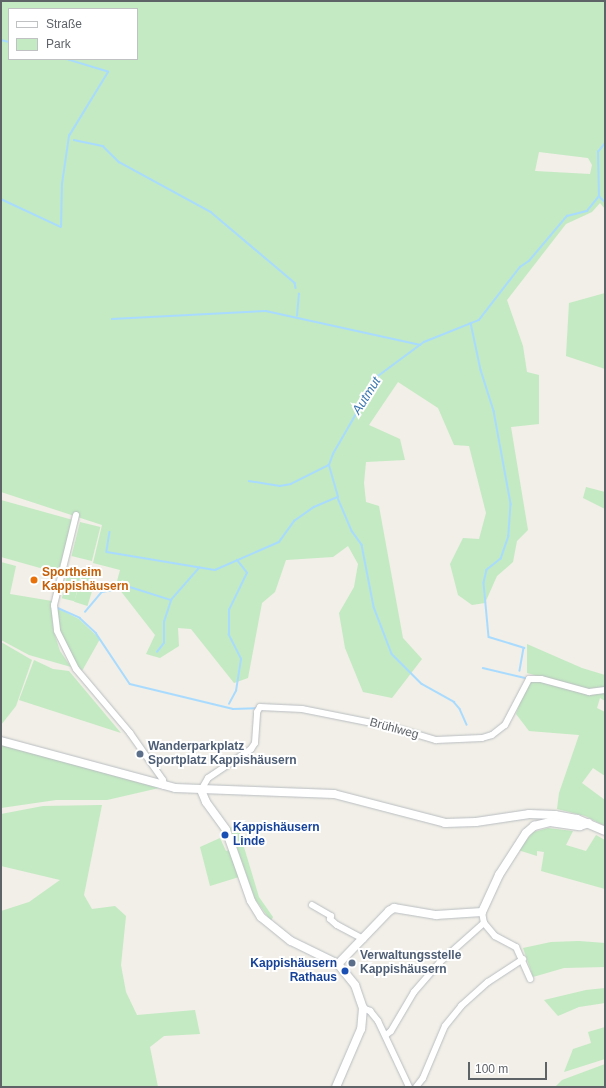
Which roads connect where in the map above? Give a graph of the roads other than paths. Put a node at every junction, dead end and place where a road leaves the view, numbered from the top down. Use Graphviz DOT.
graph roads {
  1 [pos="76,515"];
  2 [pos="605,690"];
  3 [pos="1,741"];
  4 [pos="164,786"];
  5 [pos="201,790"];
  6 [pos="588,823"];
  7 [pos="605,831"];
  8 [pos="312,905"];
  9 [pos="482,912"];
  10 [pos="484,923"];
  11 [pos="363,938"];
  12 [pos="523,960"];
  13 [pos="338,964"];
  14 [pos="530,979"];
  15 [pos="363,1008"];
  16 [pos="386,1035"];
  17 [pos="336,1087"];
  18 [pos="409,1087"];
  19 [pos="416,1087"];
  1 -- 4 [label="street"];
  2 -- 5 [label="street, Brühlweg"];
  3 -- 4 [label="street"];
  4 -- 5 [label="street"];
  5 -- 6 [label="street"];
  5 -- 13 [label="street"];
  6 -- 7 [label="street"];
  6 -- 9 [label="street"];
  8 -- 11 [label="street"];
  9 -- 10 [label="street"];
  9 -- 11 [label="street"];
  10 -- 12 [label="street"];
  10 -- 16 [label="street"];
  11 -- 13 [label="street"];
  12 -- 14 [label="street"];
  12 -- 19 [label="street"];
  13 -- 15 [label="street"];
  15 -- 16 [label="street"];
  15 -- 17 [label="street"];
  16 -- 18 [label="street"];
}
